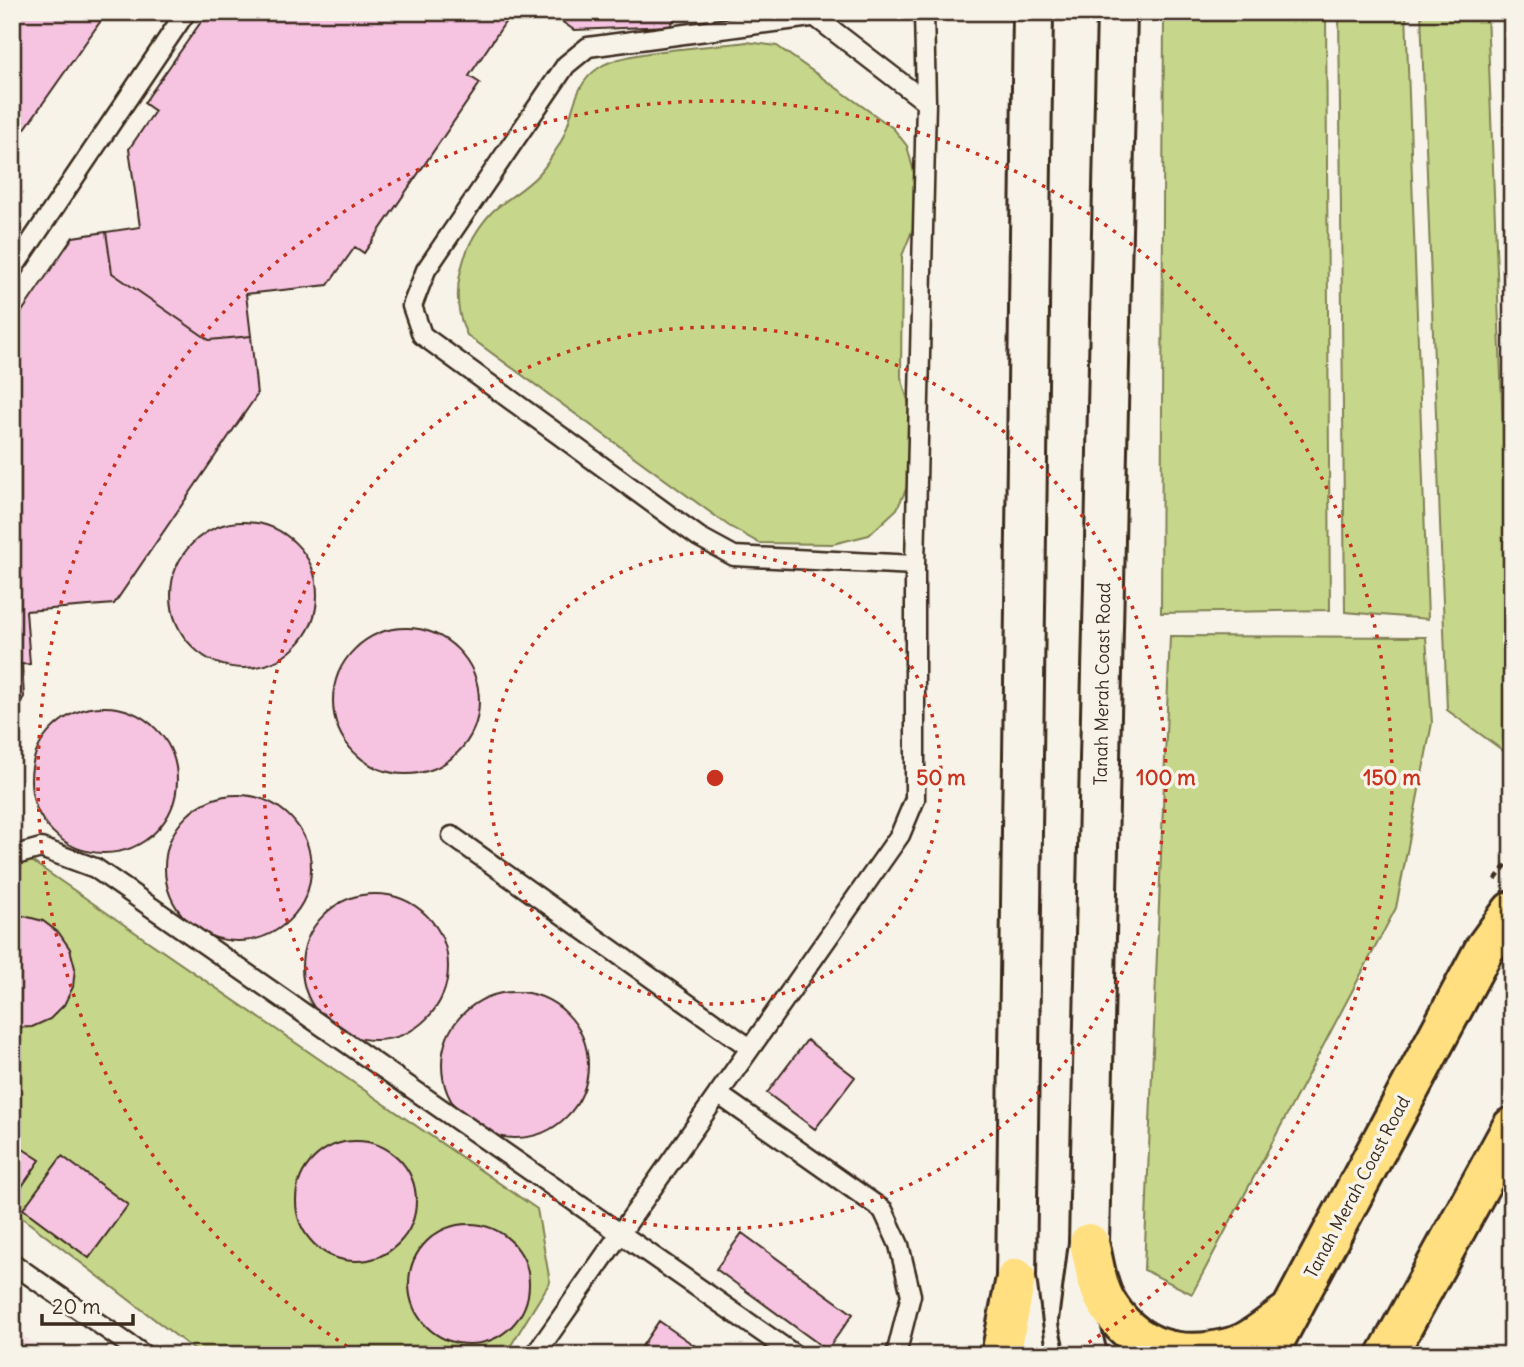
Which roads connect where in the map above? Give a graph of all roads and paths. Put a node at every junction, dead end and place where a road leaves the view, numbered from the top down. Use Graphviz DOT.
graph roads {
  1 [pos="186,12"];
  2 [pos="924,12"];
  3 [pos="1033,12"];
  4 [pos="1117,12"];
  5 [pos="810,15"];
  6 [pos="926,102"];
  7 [pos="12,270"];
  8 [pos="915,565"];
  9 [pos="452,836"];
  10 [pos="12,856"];
  11 [pos="1512,911"];
  12 [pos="750,1048"];
  13 [pos="718,1094"];
  14 [pos="1512,1127"];
  15 [pos="621,1232"];
  16 [pos="1090,1243"];
  17 [pos="12,1262"];
  18 [pos="1016,1278"];
  19 [pos="1290,1312"];
  20 [pos="1512,1334"];
  21 [pos="144,1355"];
  22 [pos="535,1355"];
  23 [pos="795,1355"];
  24 [pos="896,1355"];
  25 [pos="1001,1355"];
  26 [pos="1026,1355"];
  27 [pos="1087,1355"];
  28 [pos="1267,1355"];
  29 [pos="1387,1355"];
  30 [pos="1501,1355"];
  1 -- 7 [label="lane"];
  2 -- 6 [label="lane"];
  3 -- 18 [label="street"];
  4 -- 16 [label="street, Tanah Merah Coast Road"];
  5 -- 6 [label="lane"];
  5 -- 8 [label="lane"];
  6 -- 8 [label="lane"];
  8 -- 12 [label="lane"];
  9 -- 12 [label="lane"];
  10 -- 15 [label="lane"];
  11 -- 19 [label="main road, Tanah Merah Coast Road"];
  12 -- 13 [label="lane"];
  13 -- 15 [label="lane"];
  13 -- 24 [label="lane"];
  14 -- 29 [label="main road"];
  15 -- 22 [label="lane"];
  15 -- 23 [label="lane"];
  16 -- 19 [label="main road"];
  16 -- 27 [label="street, Tanah Merah Coast Road"];
  17 -- 21 [label="lane"];
  18 -- 25 [label="main road"];
  18 -- 26 [label="street"];
  19 -- 28 [label="main road, Tanah Merah Coast Road"];
  20 -- 30 [label="path"];
}
